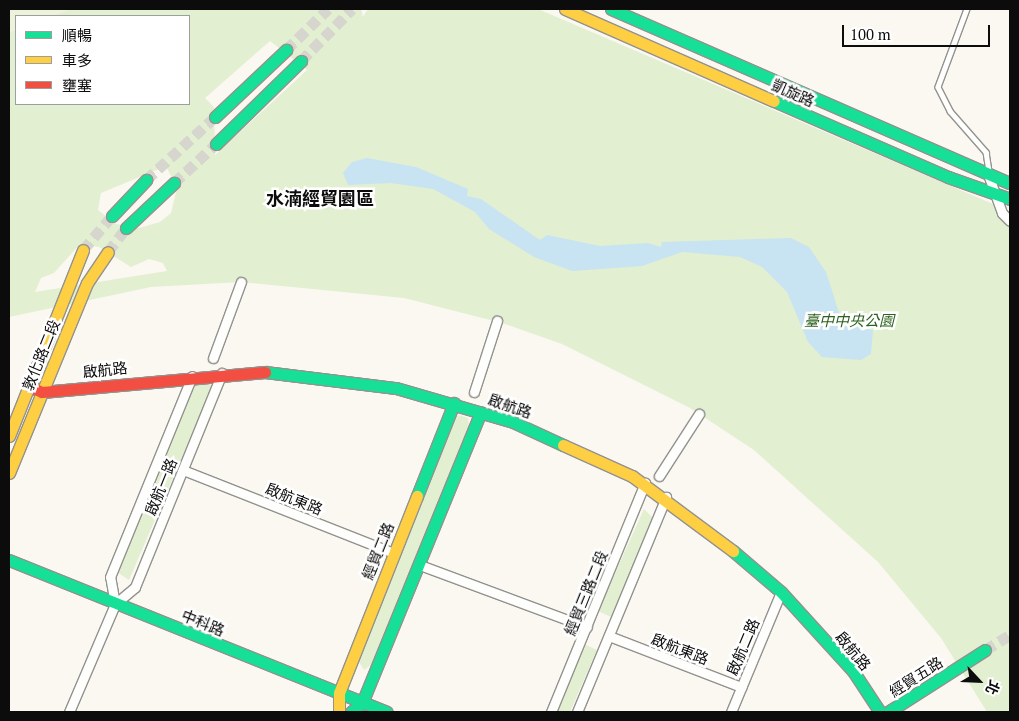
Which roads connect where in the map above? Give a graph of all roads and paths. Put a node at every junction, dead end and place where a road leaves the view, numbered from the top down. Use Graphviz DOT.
graph roads {
  1 [pos="565,9"];
  2 [pos="610,9"];
  3 [pos="967,9"];
  4 [pos="286,50"];
  5 [pos="301,61"];
  6 [pos="215,117"];
  7 [pos="216,144"];
  8 [pos="989,177"];
  9 [pos="146,180"];
  10 [pos="174,183"];
  11 [pos="1010,183"];
  12 [pos="994,196"];
  13 [pos="1010,199"];
  14 [pos="112,216"];
  15 [pos="1010,222"];
  16 [pos="126,228"];
  17 [pos="83,250"];
  18 [pos="108,252"];
  19 [pos="241,282"];
  20 [pos="497,321"];
  21 [pos="213,358"];
  22 [pos="222,373"];
  23 [pos="192,376"];
  24 [pos="29,386"];
  25 [pos="42,392"];
  26 [pos="474,392"];
  27 [pos="454,403"];
  28 [pos="481,412"];
  29 [pos="699,414"];
  30 [pos="9,436"];
  31 [pos="184,470"];
  32 [pos="9,473"];
  33 [pos="659,476"];
  34 [pos="645,483"];
  35 [pos="666,497"];
  36 [pos="394,553"];
  37 [pos="9,560"];
  38 [pos="420,565"];
  39 [pos="781,592"];
  40 [pos="114,604"];
  41 [pos="587,627"];
  42 [pos="609,636"];
  43 [pos="985,650"];
  44 [pos="741,687"];
  45 [pos="339,693"];
  46 [pos="362,702"];
  47 [pos="70,712"];
  48 [pos="339,712"];
  49 [pos="351,712"];
  50 [pos="386,712"];
  51 [pos="551,712"];
  52 [pos="577,712"];
  53 [pos="731,712"];
  54 [pos="880,712"];
  55 [pos="888,712"];
  1 -- 12 [label="street, 凱旋路"];
  2 -- 8 [label="street, 凱旋路"];
  3 -- 8 [label="lane"];
  4 -- 6 [label="street"];
  5 -- 7 [label="street"];
  8 -- 11 [label="street, 凱旋路"];
  8 -- 12 [label="street"];
  9 -- 14 [label="street"];
  10 -- 16 [label="street"];
  12 -- 13 [label="street, 凱旋路"];
  12 -- 15 [label="street"];
  17 -- 24 [label="street, 敦化路二段"];
  18 -- 25 [label="street, 敦化路二段"];
  19 -- 21 [label="street"];
  20 -- 26 [label="street"];
  22 -- 23 [label="street, 啟航路"];
  22 -- 27 [label="street, 啟航路"];
  22 -- 31 [label="street, 啟航一路"];
  23 -- 25 [label="street, 啟航路"];
  23 -- 40 [label="street, 啟航一路"];
  24 -- 25 [label="street"];
  24 -- 30 [label="street, 敦化路二段"];
  25 -- 32 [label="street, 敦化路二段"];
  27 -- 28 [label="street, 啟航路"];
  27 -- 36 [label="street, 經貿二路"];
  28 -- 34 [label="street, 啟航路"];
  28 -- 38 [label="street"];
  29 -- 33 [label="street"];
  31 -- 36 [label="street, 啟航東路"];
  31 -- 40 [label="street, 啟航一路"];
  34 -- 35 [label="street, 啟航路"];
  34 -- 41 [label="street, 經貿三路二段"];
  35 -- 39 [label="street, 啟航路"];
  35 -- 42 [label="street"];
  36 -- 45 [label="street, 經貿二路"];
  37 -- 40 [label="street, 中科路"];
  38 -- 41 [label="street"];
  38 -- 46 [label="street"];
  39 -- 44 [label="street, 啟航二路"];
  39 -- 54 [label="street, 啟航路"];
  40 -- 45 [label="street, 中科路"];
  40 -- 47 [label="street, 啟航一路"];
  41 -- 51 [label="street, 經貿三路二段"];
  42 -- 44 [label="street, 啟航東路"];
  42 -- 52 [label="street"];
  43 -- 55 [label="street, 經貿五路"];
  44 -- 53 [label="street, 啟航二路"];
  45 -- 46 [label="street, 中科路"];
  45 -- 48 [label="street, 經貿二路"];
  46 -- 49 [label="street"];
  46 -- 50 [label="street, 中科路"];
}
